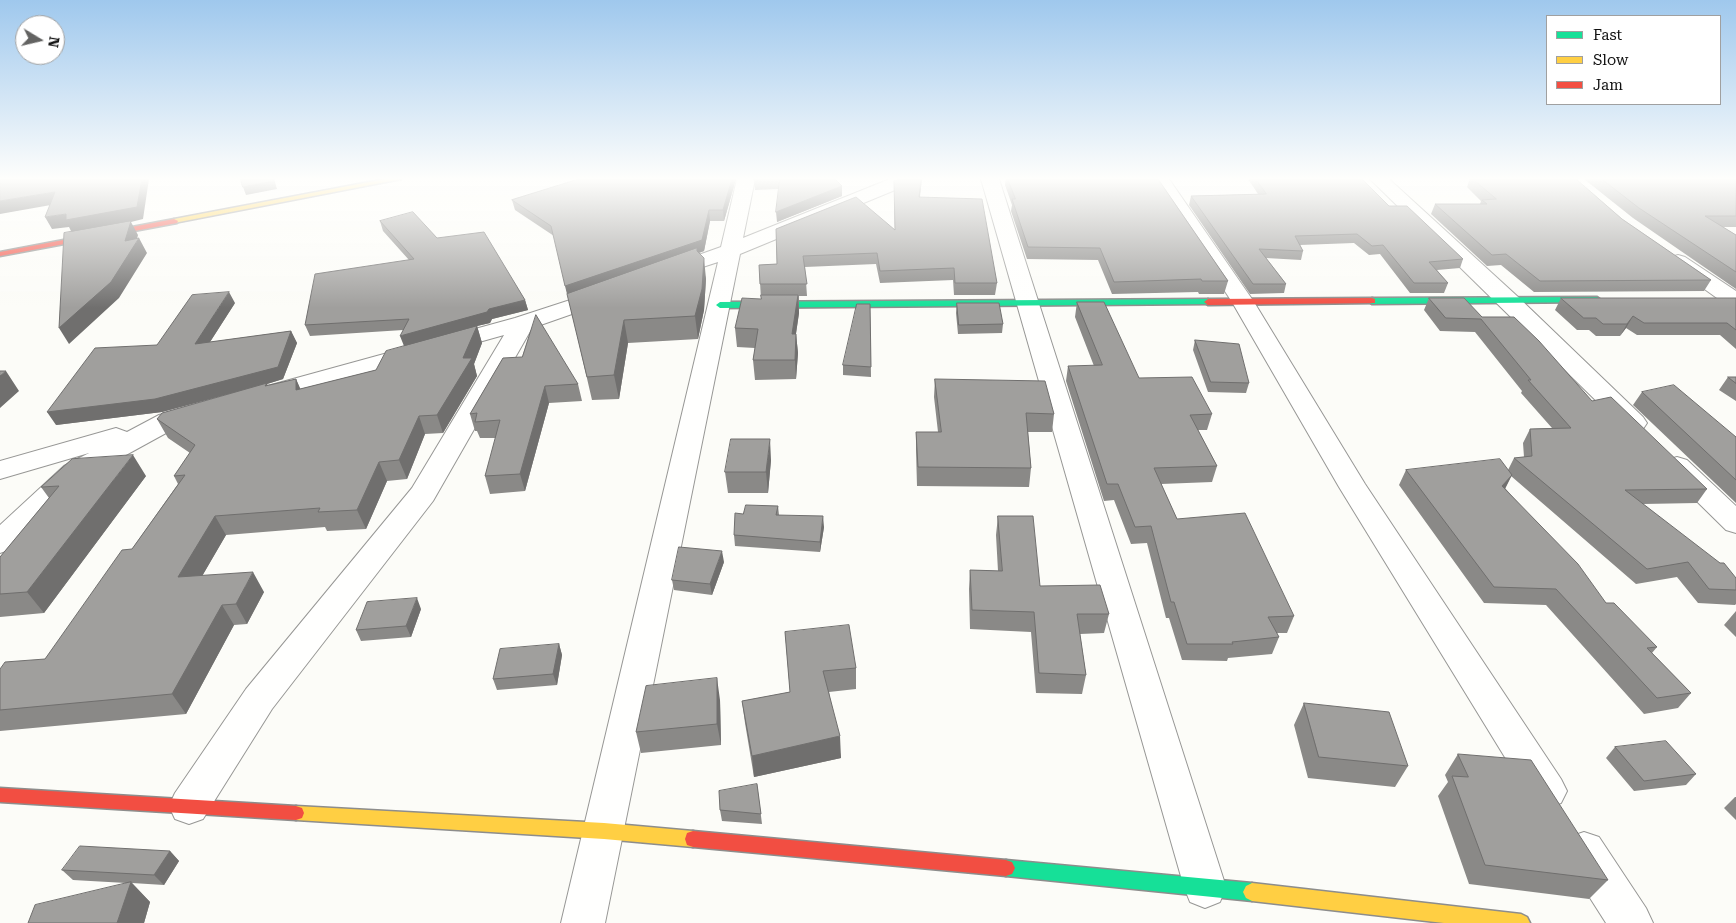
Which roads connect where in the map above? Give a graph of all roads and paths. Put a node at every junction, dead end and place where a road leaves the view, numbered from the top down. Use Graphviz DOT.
graph roads {
  1 [pos="169,222"];
  2 [pos="737,222"];
  3 [pos="800,222"];
  4 [pos="1003,222"];
  5 [pos="1189,222"];
  6 [pos="1425,222"];
  7 [pos="731,250"];
  8 [pos="1664,251"];
  9 [pos="0,254"];
  10 [pos="650,279"];
  11 [pos="623,288"];
  12 [pos="1606,300"];
  13 [pos="1730,300"];
  14 [pos="1508,301"];
  15 [pos="1243,302"];
  16 [pos="1028,303"];
  17 [pos="720,305"];
  18 [pos="523,323"];
  19 [pos="244,400"];
  20 [pos="216,408"];
  21 [pos="168,421"];
  22 [pos="0,470"];
  23 [pos="1736,523"];
  24 [pos="0,542"];
  25 [pos="0,795"];
  26 [pos="190,806"];
  27 [pos="604,831"];
  28 [pos="1205,887"];
  29 [pos="583,923"];
  30 [pos="1521,923"];
  31 [pos="1631,923"];
  1 -- 9 [label="street"];
  2 -- 7 [label="street"];
  3 -- 7 [label="street"];
  4 -- 16 [label="street"];
  5 -- 15 [label="street"];
  6 -- 14 [label="street"];
  7 -- 10 [label="street"];
  7 -- 17 [label="street"];
  8 -- 13 [label="street"];
  11 -- 18 [label="street"];
  12 -- 14 [label="street"];
  14 -- 15 [label="street"];
  14 -- 23 [label="street"];
  15 -- 16 [label="street"];
  15 -- 31 [label="street"];
  16 -- 17 [label="street"];
  16 -- 28 [label="street"];
  17 -- 27 [label="street"];
  18 -- 19 [label="street"];
  18 -- 26 [label="street"];
  20 -- 21 [label="street"];
  21 -- 22 [label="street"];
  21 -- 24 [label="street"];
  25 -- 26 [label="street"];
  26 -- 27 [label="street"];
  27 -- 28 [label="street"];
  27 -- 29 [label="street"];
  28 -- 30 [label="street"];
}
